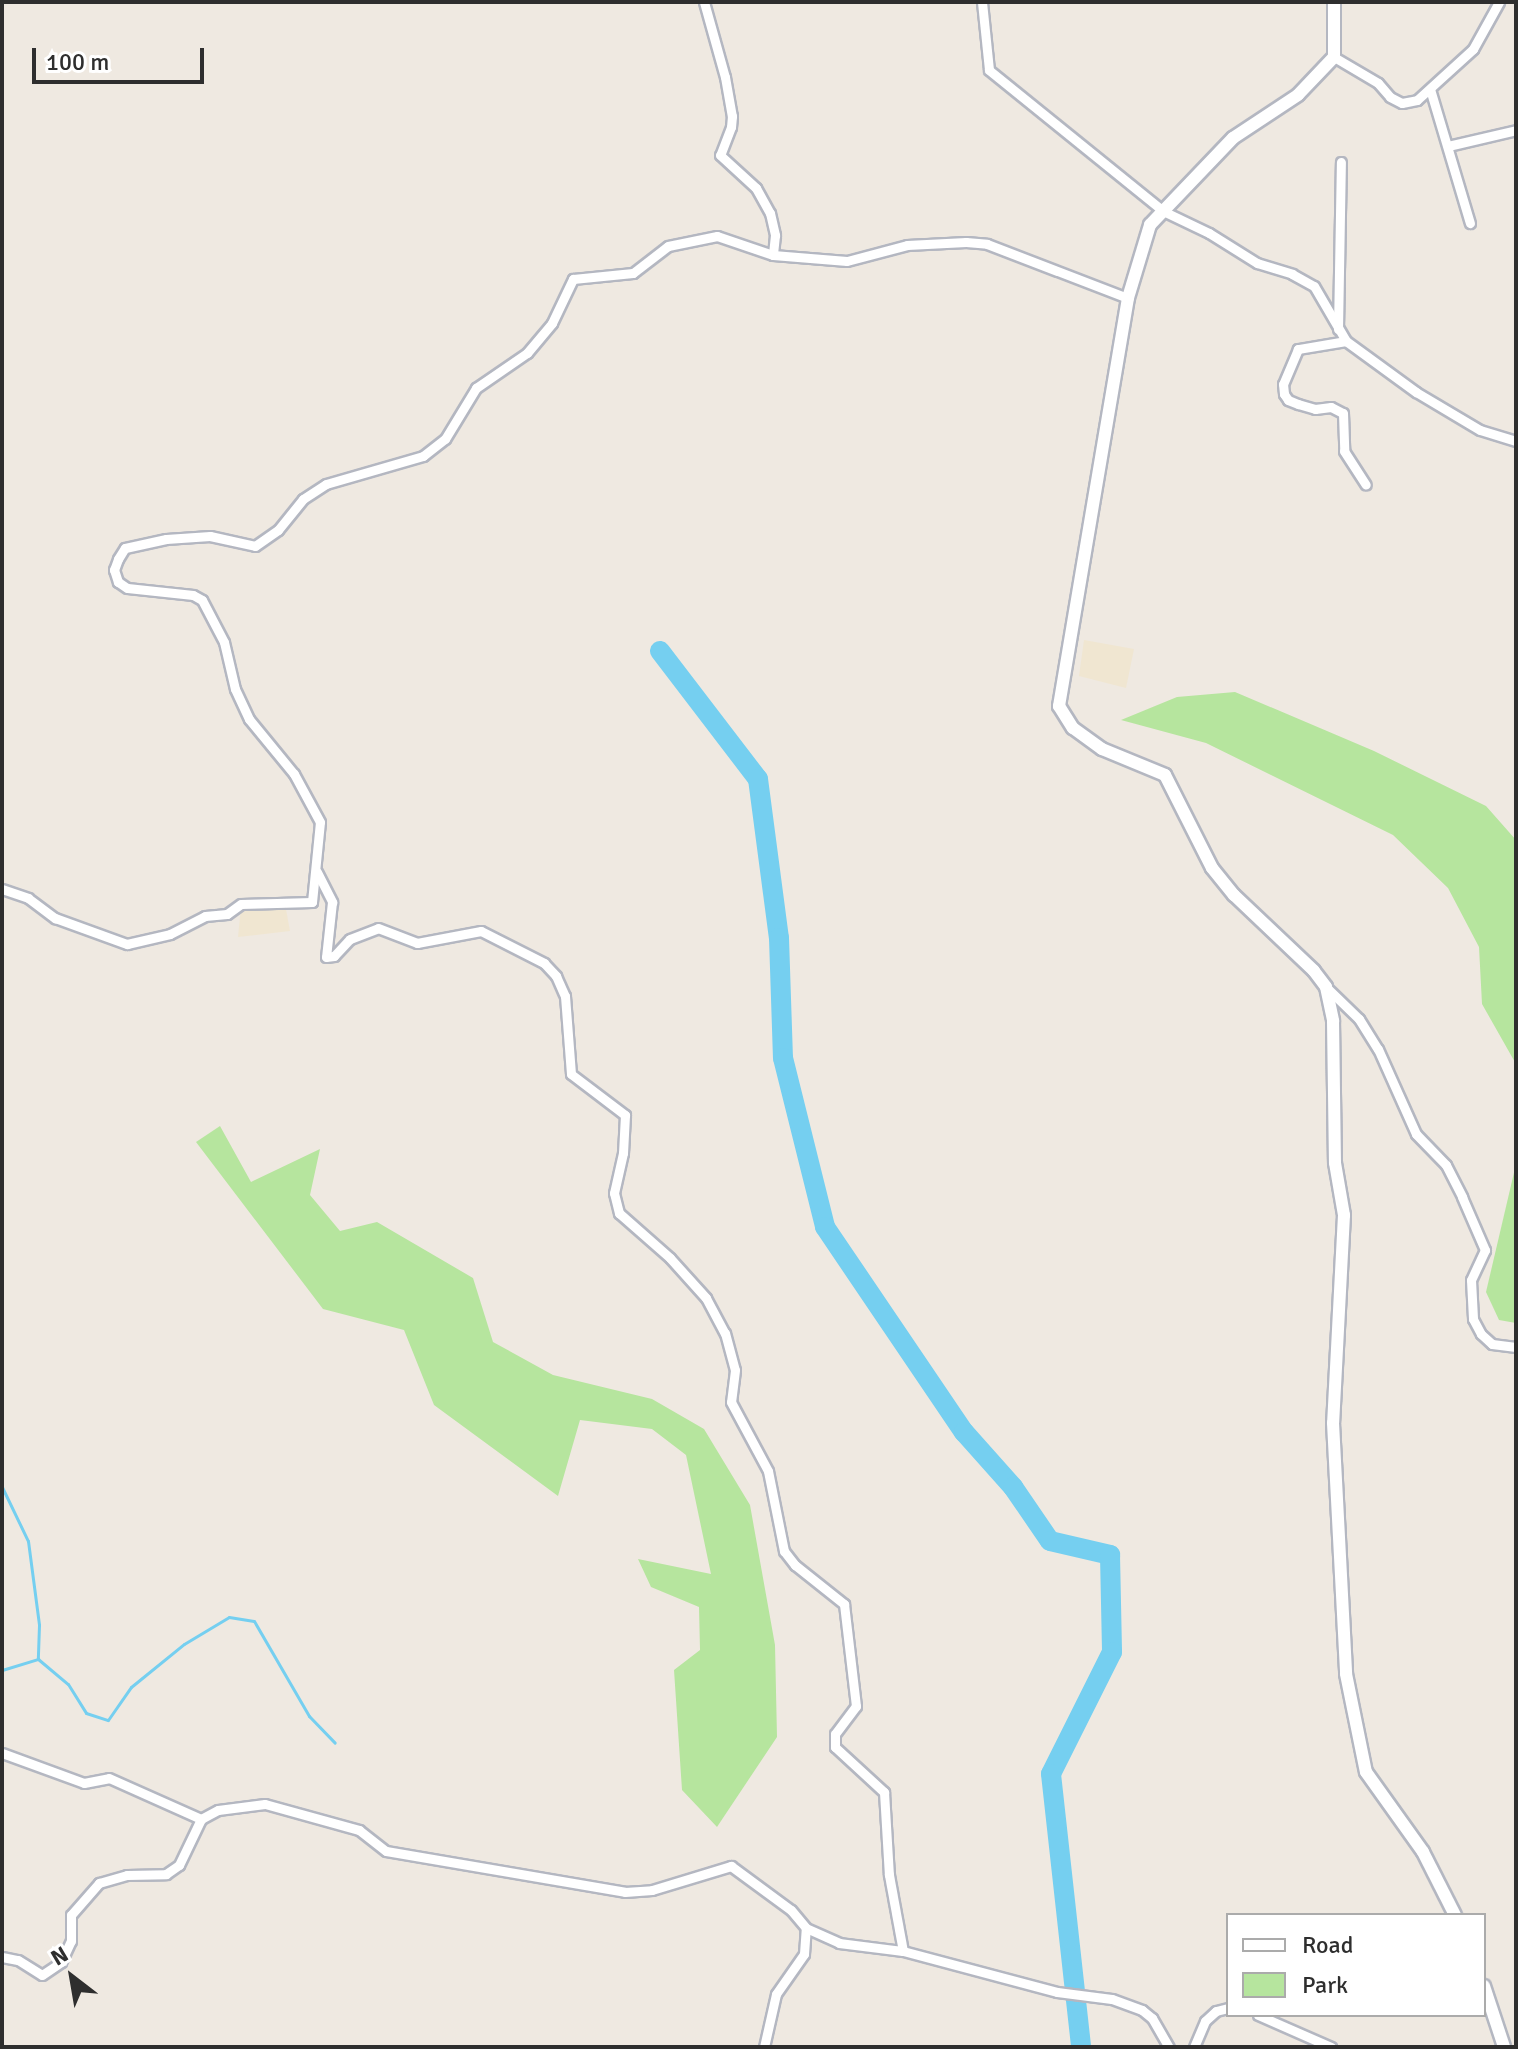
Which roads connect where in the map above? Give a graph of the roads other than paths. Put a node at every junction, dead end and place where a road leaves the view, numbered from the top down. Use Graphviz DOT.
graph roads {
  1 [pos="704,2"];
  2 [pos="982,2"];
  3 [pos="1334,2"];
  4 [pos="1499,2"];
  5 [pos="1334,57"];
  6 [pos="1430,89"];
  7 [pos="1516,130"];
  8 [pos="1448,146"];
  9 [pos="1341,162"];
  10 [pos="1163,211"];
  11 [pos="1470,223"];
  12 [pos="773,255"];
  13 [pos="1128,298"];
  14 [pos="1338,332"];
  15 [pos="1346,341"];
  16 [pos="1516,441"];
  17 [pos="1366,485"];
  18 [pos="316,871"];
  19 [pos="2,889"];
  20 [pos="1326,987"];
  21 [pos="1516,1347"];
  22 [pos="2,1753"];
  23 [pos="201,1819"];
  24 [pos="1454,1913"];
  25 [pos="806,1928"];
  26 [pos="903,1951"];
  27 [pos="2,1957"];
  28 [pos="1486,1992"];
  29 [pos="1226,2008"];
  30 [pos="1262,2017"];
  31 [pos="764,2047"];
  32 [pos="1169,2047"];
  33 [pos="1194,2047"];
  34 [pos="1330,2047"];
  35 [pos="1504,2047"];
  1 -- 12 [label="street"];
  2 -- 10 [label="street"];
  3 -- 5 [label="street"];
  4 -- 6 [label="street"];
  5 -- 6 [label="street"];
  5 -- 10 [label="street"];
  6 -- 8 [label="street"];
  7 -- 8 [label="street"];
  8 -- 11 [label="street"];
  9 -- 14 [label="street"];
  10 -- 13 [label="street"];
  10 -- 14 [label="street"];
  12 -- 13 [label="street"];
  12 -- 18 [label="street"];
  13 -- 20 [label="street"];
  14 -- 15 [label="street"];
  15 -- 16 [label="street"];
  15 -- 17 [label="street"];
  18 -- 19 [label="street"];
  18 -- 26 [label="street"];
  20 -- 21 [label="street"];
  20 -- 24 [label="street"];
  22 -- 23 [label="street"];
  23 -- 25 [label="street"];
  23 -- 27 [label="street"];
  25 -- 26 [label="street"];
  25 -- 31 [label="street"];
  26 -- 32 [label="street"];
  28 -- 35 [label="street"];
  29 -- 33 [label="street"];
  30 -- 34 [label="street"];
}
